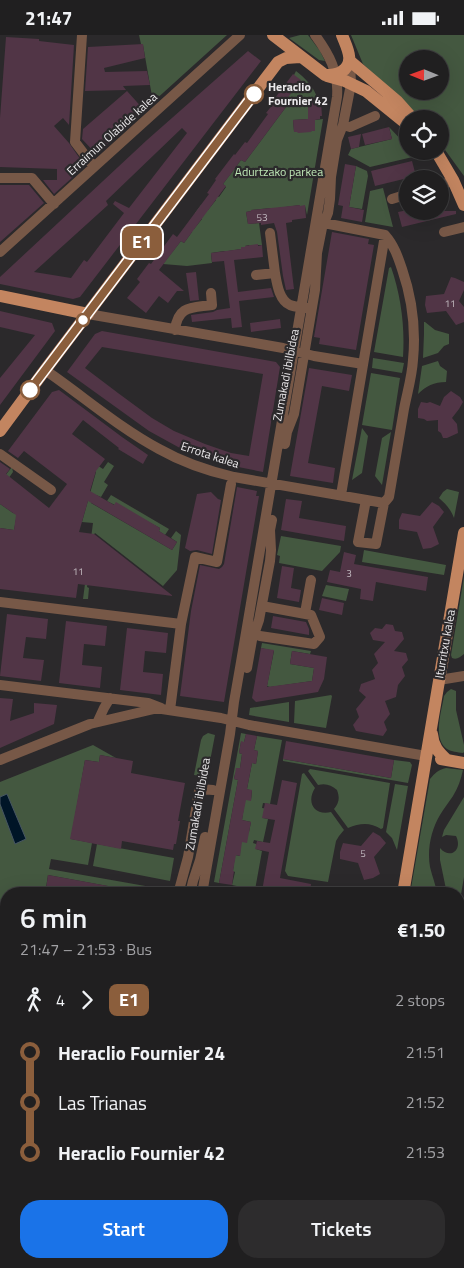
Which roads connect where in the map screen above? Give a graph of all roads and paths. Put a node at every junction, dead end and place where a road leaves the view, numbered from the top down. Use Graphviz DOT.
graph roads {
  1 [pos="82,35"];
  2 [pos="240,35"];
  3 [pos="273,35"];
  4 [pos="315,35"];
  5 [pos="342,35"];
  6 [pos="300,57"];
  7 [pos="350,61"];
  8 [pos="333,76"];
  9 [pos="350,84"];
  10 [pos="404,110"];
  11 [pos="375,116"];
  12 [pos="399,118"];
  13 [pos="343,125"];
  14 [pos="441,160"];
  15 [pos="94,167"];
  16 [pos="0,178"];
  17 [pos="453,179"];
  18 [pos="449,181"];
  19 [pos="399,197"];
  20 [pos="392,199"];
  21 [pos="54,204"];
  22 [pos="464,205"];
  23 [pos="324,223"];
  24 [pos="464,227"];
  25 [pos="444,232"];
  26 [pos="270,233"];
  27 [pos="385,235"];
  28 [pos="0,252"];
  29 [pos="275,273"];
  30 [pos="256,275"];
  31 [pos="211,293"];
  32 [pos="0,296"];
  33 [pos="306,308"];
  34 [pos="88,314"];
  35 [pos="175,329"];
  36 [pos="299,352"];
  37 [pos="363,364"];
  38 [pos="45,369"];
  39 [pos="0,431"];
  40 [pos="0,453"];
  41 [pos="275,483"];
  42 [pos="231,484"];
  43 [pos="51,490"];
  44 [pos="341,495"];
  45 [pos="366,500"];
  46 [pos="386,500"];
  47 [pos="464,533"];
  48 [pos="311,580"];
  49 [pos="0,601"];
  50 [pos="262,606"];
  51 [pos="305,613"];
  52 [pos="181,624"];
  53 [pos="255,633"];
  54 [pos="464,676"];
  55 [pos="438,680"];
  56 [pos="0,685"];
  57 [pos="110,698"];
  58 [pos="166,709"];
  59 [pos="98,721"];
  60 [pos="232,721"];
  61 [pos="430,727"];
  62 [pos="426,756"];
  63 [pos="0,760"];
  64 [pos="447,760"];
  65 [pos="464,763"];
  66 [pos="422,782"];
  67 [pos="213,790"];
  68 [pos="180,887"];
  69 [pos="192,887"];
  70 [pos="203,887"];
  71 [pos="404,887"];
  1 -- 15 [label="street"];
  2 -- 15 [label="street, Erraimun Olabide kalea"];
  3 -- 6 [label="main road"];
  4 -- 8 [label="street"];
  5 -- 7 [label="main road"];
  6 -- 8 [label="main road"];
  6 -- 34 [label="main road"];
  7 -- 8 [label="main road"];
  7 -- 9 [label="street, Zumakadi ibilbidea"];
  7 -- 10 [label="main road"];
  8 -- 9 [label="main road"];
  8 -- 33 [label="street, Zumakadi ibilbidea"];
  9 -- 12 [label="main road"];
  9 -- 13 [label="street, Zumakadi ibilbidea"];
  11 -- 13 [label="street"];
  13 -- 23 [label="street, Zumakadi ibilbidea"];
  14 -- 17 [label="main road"];
  15 -- 21 [label="street, Erraimun Olabide kalea"];
  16 -- 21 [label="street"];
  17 -- 18 [label="street"];
  17 -- 22 [label="main road"];
  19 -- 20 [label="street"];
  21 -- 28 [label="street, Erraimun Olabide kalea"];
  23 -- 27 [label="street"];
  23 -- 33 [label="street, Zumakadi ibilbidea"];
  24 -- 25 [label="street"];
  26 -- 29 [label="street"];
  27 -- 37 [label="street"];
  27 -- 46 [label="street"];
  29 -- 30 [label="street"];
  29 -- 33 [label="street"];
  31 -- 35 [label="street"];
  32 -- 34 [label="main road"];
  33 -- 36 [label="street, Zumakadi ibilbidea"];
  34 -- 35 [label="street"];
  34 -- 38 [label="main road"];
  35 -- 36 [label="street"];
  36 -- 37 [label="street"];
  36 -- 41 [label="street, Zumakadi ibilbidea"];
  37 -- 44 [label="street"];
  38 -- 39 [label="main road"];
  38 -- 41 [label="street, Errota kalea"];
  40 -- 43 [label="street"];
  41 -- 44 [label="street, Errota kalea"];
  41 -- 50 [label="street, Zumakadi ibilbidea"];
  41 -- 60 [label="street, Zumakadi ibilbidea"];
  42 -- 52 [label="street"];
  44 -- 45 [label="street, Errota kalea"];
  45 -- 46 [label="street, Errota kalea"];
  45 -- 46 [label="street"];
  47 -- 55 [label="main road, Iturritxu kalea"];
  48 -- 51 [label="street"];
  49 -- 52 [label="street"];
  50 -- 51 [label="street"];
  50 -- 53 [label="street, Zumakadi ibilbidea"];
  51 -- 53 [label="street"];
  52 -- 58 [label="street"];
  53 -- 60 [label="street, Zumakadi ibilbidea"];
  54 -- 55 [label="street"];
  55 -- 61 [label="main road, Iturritxu kalea"];
  56 -- 57 [label="street"];
  57 -- 58 [label="street"];
  57 -- 59 [label="street"];
  58 -- 59 [label="street"];
  58 -- 60 [label="street"];
  59 -- 63 [label="street"];
  60 -- 62 [label="street"];
  60 -- 67 [label="street, Zumakadi ibilbidea"];
  60 -- 70 [label="street, Zumakadi ibilbidea"];
  61 -- 62 [label="main road, Iturritxu kalea"];
  61 -- 64 [label="main road, Iturritxu kalea"];
  62 -- 64 [label="main road"];
  62 -- 66 [label="main road, Iturritxu kalea"];
  64 -- 65 [label="main road"];
  64 -- 66 [label="main road"];
  66 -- 71 [label="main road, Iturritxu kalea"];
  67 -- 68 [label="street"];
  67 -- 69 [label="street, Zumakadi ibilbidea"];
}
